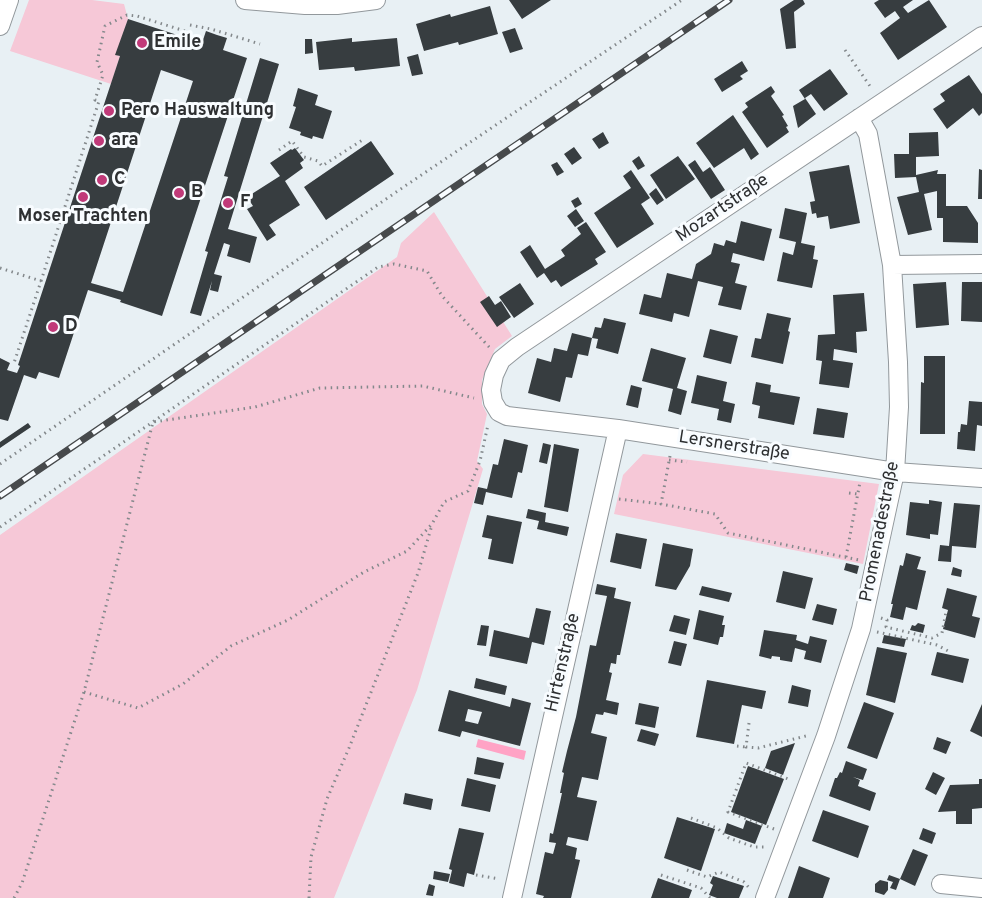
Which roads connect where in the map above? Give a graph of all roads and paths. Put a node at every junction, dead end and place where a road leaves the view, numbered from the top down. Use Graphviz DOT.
graph roads {
  1 [pos="9,0"];
  2 [pos="245,0"];
  3 [pos="250,0"];
  4 [pos="376,0"];
  5 [pos="682,0"];
  6 [pos="190,25"];
  7 [pos="0,26"];
  8 [pos="188,32"];
  9 [pos="982,36"];
  10 [pos="260,44"];
  11 [pos="845,50"];
  12 [pos="873,91"];
  13 [pos="859,118"];
  14 [pos="364,139"];
  15 [pos="279,150"];
  16 [pos="982,264"];
  17 [pos="892,265"];
  18 [pos="0,267"];
  19 [pos="41,281"];
  20 [pos="501,360"];
  21 [pos="14,363"];
  22 [pos="496,407"];
  23 [pos="153,422"];
  24 [pos="618,429"];
  25 [pos="673,438"];
  26 [pos="669,460"];
  27 [pos="687,462"];
  28 [pos="0,464"];
  29 [pos="863,467"];
  30 [pos="895,472"];
  31 [pos="982,478"];
  32 [pos="849,493"];
  33 [pos="858,494"];
  34 [pos="603,496"];
  35 [pos="662,504"];
  36 [pos="432,524"];
  37 [pos="0,527"];
  38 [pos="846,557"];
  39 [pos="876,564"];
  40 [pos="946,612"];
  41 [pos="863,621"];
  42 [pos="950,652"];
  43 [pos="84,692"];
  44 [pos="749,723"];
  45 [pos="812,734"];
  46 [pos="737,746"];
  47 [pos="746,747"];
  48 [pos="796,781"];
  49 [pos="692,818"];
  50 [pos="778,831"];
  51 [pos="758,847"];
  52 [pos="687,870"];
  53 [pos="661,874"];
  54 [pos="476,875"];
  55 [pos="504,880"];
  56 [pos="746,884"];
  57 [pos="941,884"];
  58 [pos="982,888"];
  59 [pos="14,898"];
  60 [pos="309,898"];
  61 [pos="512,898"];
  62 [pos="710,898"];
  63 [pos="765,898"];
  1 -- 7 [label="street"];
  2 -- 3 [label="street"];
  3 -- 4 [label="street"];
  5 -- 28 [label="path"];
  6 -- 10 [label="path"];
  8 -- 19 [label="path"];
  9 -- 13 [label="street, Mozartstraße"];
  11 -- 12 [label="path"];
  13 -- 17 [label="street, Promenadestraße"];
  13 -- 20 [label="street, Mozartstraße"];
  14 -- 15 [label="path"];
  16 -- 17 [label="street"];
  17 -- 30 [label="street, Promenadestraße"];
  18 -- 19 [label="path"];
  19 -- 21 [label="path"];
  20 -- 22 [label="street"];
  20 -- 23 [label="path"];
  22 -- 23 [label="path"];
  22 -- 24 [label="street, Lersnerstraße"];
  22 -- 36 [label="path"];
  23 -- 37 [label="path"];
  23 -- 43 [label="path"];
  24 -- 25 [label="street, Lersnerstraße"];
  24 -- 34 [label="street, Hirtenstraße"];
  25 -- 26 [label="path"];
  25 -- 29 [label="street, Lersnerstraße"];
  26 -- 27 [label="path"];
  26 -- 35 [label="path"];
  29 -- 30 [label="street, Lersnerstraße"];
  29 -- 33 [label="path"];
  30 -- 31 [label="street, Lersnerstraße"];
  30 -- 39 [label="street, Promenadestraße"];
  32 -- 33 [label="path"];
  33 -- 38 [label="path"];
  34 -- 35 [label="path"];
  34 -- 61 [label="street, Hirtenstraße"];
  35 -- 38 [label="path"];
  36 -- 43 [label="path"];
  36 -- 60 [label="path"];
  38 -- 39 [label="path"];
  39 -- 41 [label="street, Promenadestraße"];
  40 -- 41 [label="path"];
  41 -- 42 [label="path"];
  41 -- 63 [label="street, Promenadestraße"];
  43 -- 59 [label="path"];
  44 -- 47 [label="path"];
  45 -- 47 [label="path"];
  46 -- 47 [label="path"];
  48 -- 50 [label="path"];
  49 -- 51 [label="path"];
  52 -- 56 [label="path"];
  53 -- 62 [label="path"];
  54 -- 55 [label="path"];
  57 -- 58 [label="street"];
}
